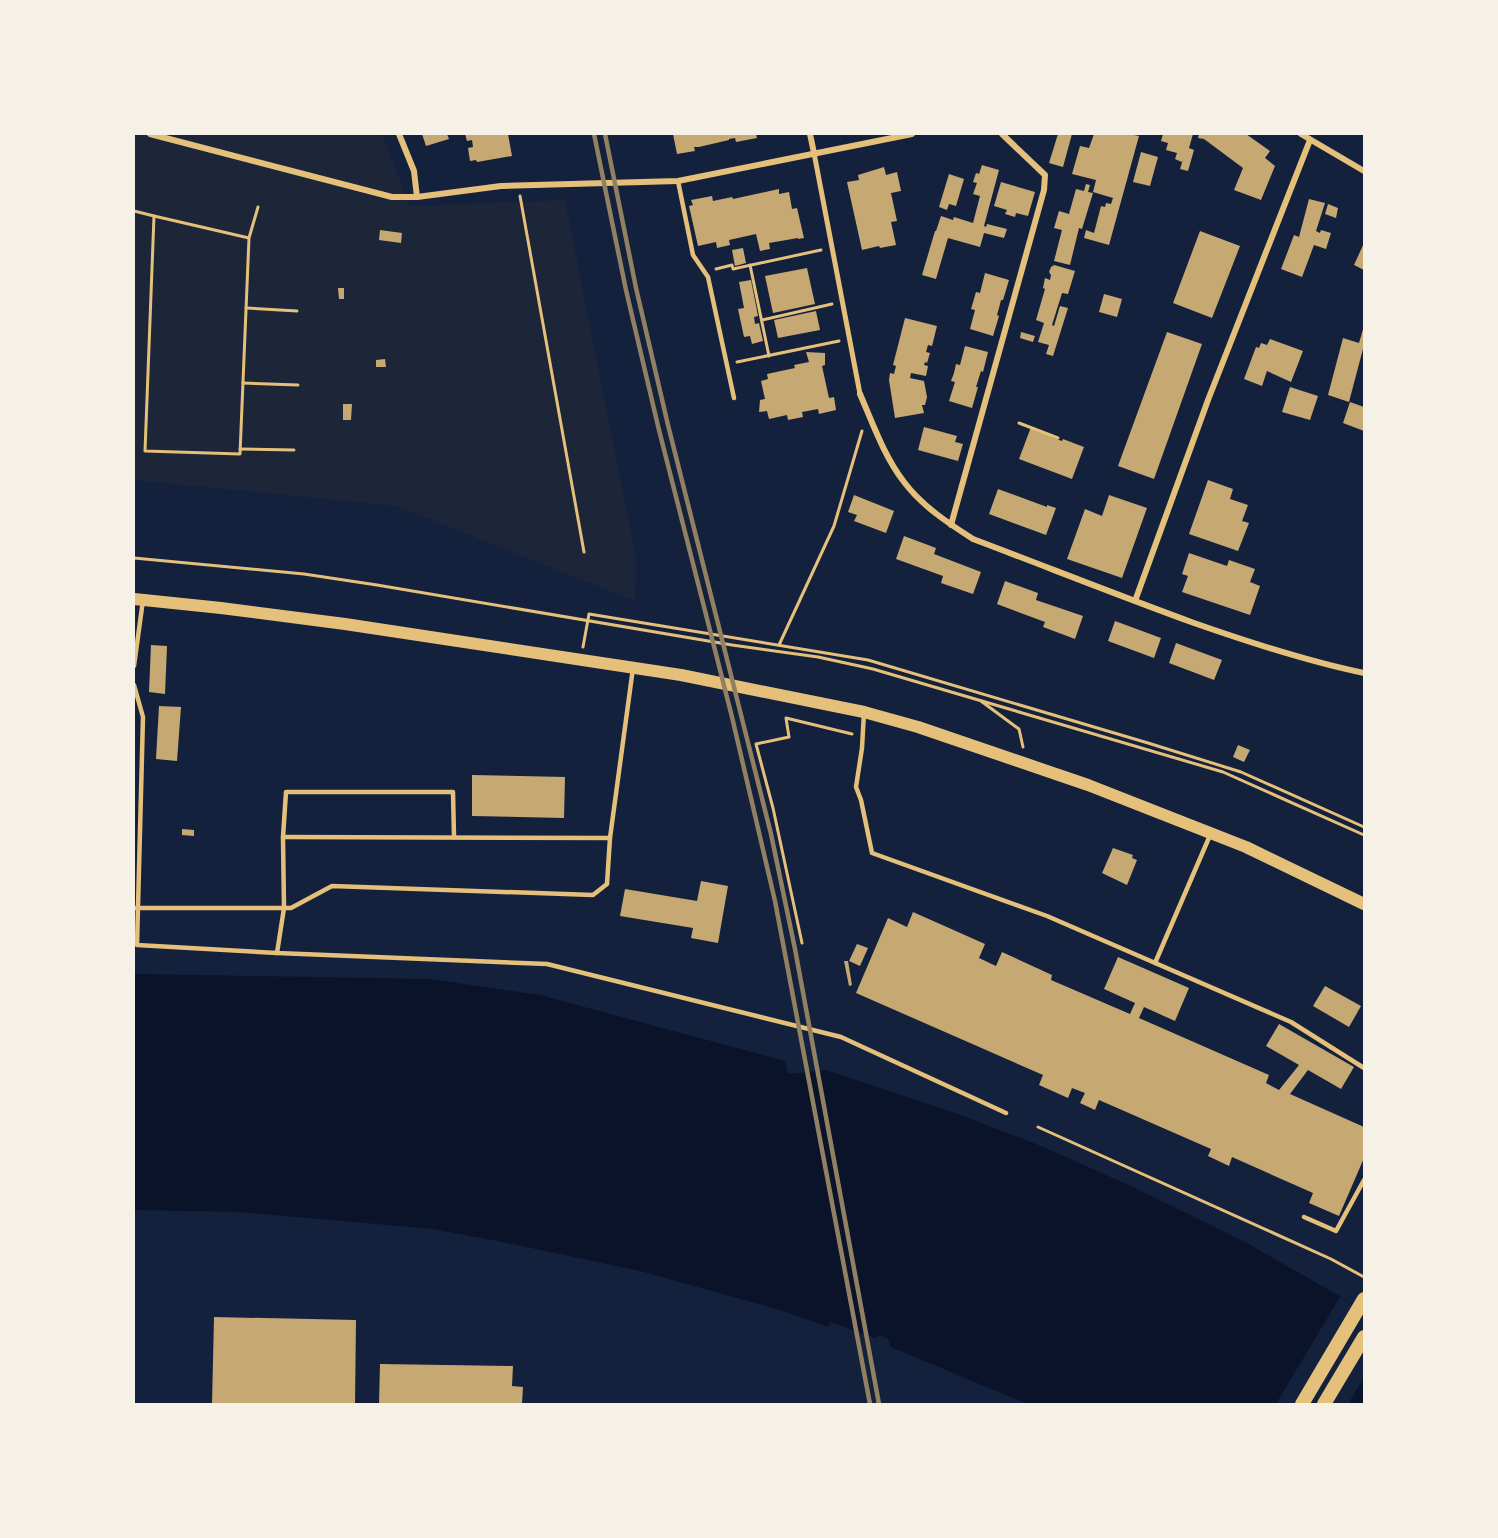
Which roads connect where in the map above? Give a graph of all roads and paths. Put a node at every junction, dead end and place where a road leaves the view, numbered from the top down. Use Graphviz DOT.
graph roads {
  1 [pos="150,134"];
  2 [pos="399,134"];
  3 [pos="810,134"];
  4 [pos="912,134"];
  5 [pos="1002,134"];
  6 [pos="1301,134"];
  7 [pos="1310,140"];
  8 [pos="814,153"];
  9 [pos="1365,171"];
  10 [pos="678,181"];
  11 [pos="517,186"];
  12 [pos="417,197"];
  13 [pos="258,207"];
  14 [pos="134,212"];
  15 [pos="154,216"];
  16 [pos="249,238"];
  17 [pos="832,248"];
  18 [pos="750,265"];
  19 [pos="705,272"];
  20 [pos="842,302"];
  21 [pos="246,308"];
  22 [pos="297,311"];
  23 [pos="761,320"];
  24 [pos="849,339"];
  25 [pos="769,356"];
  26 [pos="727,364"];
  27 [pos="243,383"];
  28 [pos="297,385"];
  29 [pos="860,394"];
  30 [pos="734,398"];
  31 [pos="868,412"];
  32 [pos="1019,423"];
  33 [pos="1058,438"];
  34 [pos="240,449"];
  35 [pos="294,450"];
  36 [pos="951,525"];
  37 [pos="584,552"];
  38 [pos="134,558"];
  39 [pos="138,600"];
  40 [pos="1135,601"];
  41 [pos="588,621"];
  42 [pos="780,645"];
  43 [pos="581,660"];
  44 [pos="134,666"];
  45 [pos="633,668"];
  46 [pos="1365,673"];
  47 [pos="134,685"];
  48 [pos="979,700"];
  49 [pos="864,712"];
  50 [pos="863,736"];
  51 [pos="1031,765"];
  52 [pos="1365,827"];
  53 [pos="1211,833"];
  54 [pos="1365,835"];
  55 [pos="283,837"];
  56 [pos="454,837"];
  57 [pos="610,838"];
  58 [pos="1365,904"];
  59 [pos="135,908"];
  60 [pos="284,908"];
  61 [pos="802,943"];
  62 [pos="135,945"];
  63 [pos="277,953"];
  64 [pos="1155,963"];
  65 [pos="1365,1068"];
  66 [pos="1006,1113"];
  67 [pos="1038,1127"];
  68 [pos="1365,1180"];
  69 [pos="1304,1217"];
  70 [pos="1365,1277"];
  71 [pos="1365,1299"];
  72 [pos="1365,1337"];
  73 [pos="1302,1404"];
  74 [pos="1324,1404"];
  1 -- 12 [label="street"];
  2 -- 12 [label="street"];
  3 -- 8 [label="street"];
  4 -- 8 [label="street"];
  5 -- 36 [label="street"];
  6 -- 7 [label="street"];
  7 -- 9 [label="street"];
  7 -- 40 [label="street"];
  8 -- 10 [label="street"];
  8 -- 17 [label="street"];
  10 -- 11 [label="street"];
  10 -- 19 [label="lane"];
  11 -- 12 [label="street"];
  11 -- 37 [label="path"];
  13 -- 16 [label="path"];
  14 -- 15 [label="path"];
  15 -- 16 [label="path"];
  15 -- 34 [label="path"];
  16 -- 21 [label="path"];
  17 -- 18 [label="path"];
  17 -- 20 [label="street"];
  18 -- 19 [label="path"];
  18 -- 23 [label="path"];
  19 -- 26 [label="lane"];
  20 -- 23 [label="path"];
  20 -- 24 [label="street"];
  21 -- 22 [label="path"];
  21 -- 27 [label="path"];
  23 -- 25 [label="path"];
  24 -- 25 [label="path"];
  24 -- 29 [label="street"];
  25 -- 26 [label="path"];
  26 -- 30 [label="lane"];
  27 -- 28 [label="path"];
  27 -- 34 [label="path"];
  29 -- 31 [label="street"];
  31 -- 36 [label="street"];
  31 -- 42 [label="path"];
  32 -- 33 [label="path"];
  34 -- 35 [label="path"];
  36 -- 40 [label="street"];
  38 -- 41 [label="path"];
  39 -- 43 [label="main road"];
  39 -- 44 [label="lane"];
  40 -- 46 [label="street"];
  41 -- 42 [label="path"];
  41 -- 43 [label="path"];
  41 -- 48 [label="path"];
  42 -- 52 [label="path"];
  43 -- 45 [label="main road"];
  45 -- 49 [label="main road"];
  45 -- 57 [label="lane"];
  47 -- 59 [label="lane"];
  48 -- 51 [label="path"];
  48 -- 54 [label="path"];
  49 -- 50 [label="lane"];
  49 -- 51 [label="main road"];
  50 -- 61 [label="path"];
  50 -- 64 [label="lane"];
  51 -- 53 [label="main road"];
  53 -- 58 [label="main road"];
  53 -- 64 [label="lane"];
  55 -- 56 [label="lane"];
  55 -- 56 [label="lane"];
  55 -- 60 [label="lane"];
  56 -- 57 [label="lane"];
  57 -- 60 [label="lane"];
  59 -- 60 [label="lane"];
  59 -- 62 [label="lane"];
  60 -- 63 [label="lane"];
  62 -- 63 [label="lane"];
  63 -- 66 [label="lane"];
  64 -- 65 [label="lane"];
  67 -- 70 [label="path"];
  68 -- 69 [label="lane"];
  71 -- 73 [label="main road"];
  72 -- 74 [label="main road"];
}
